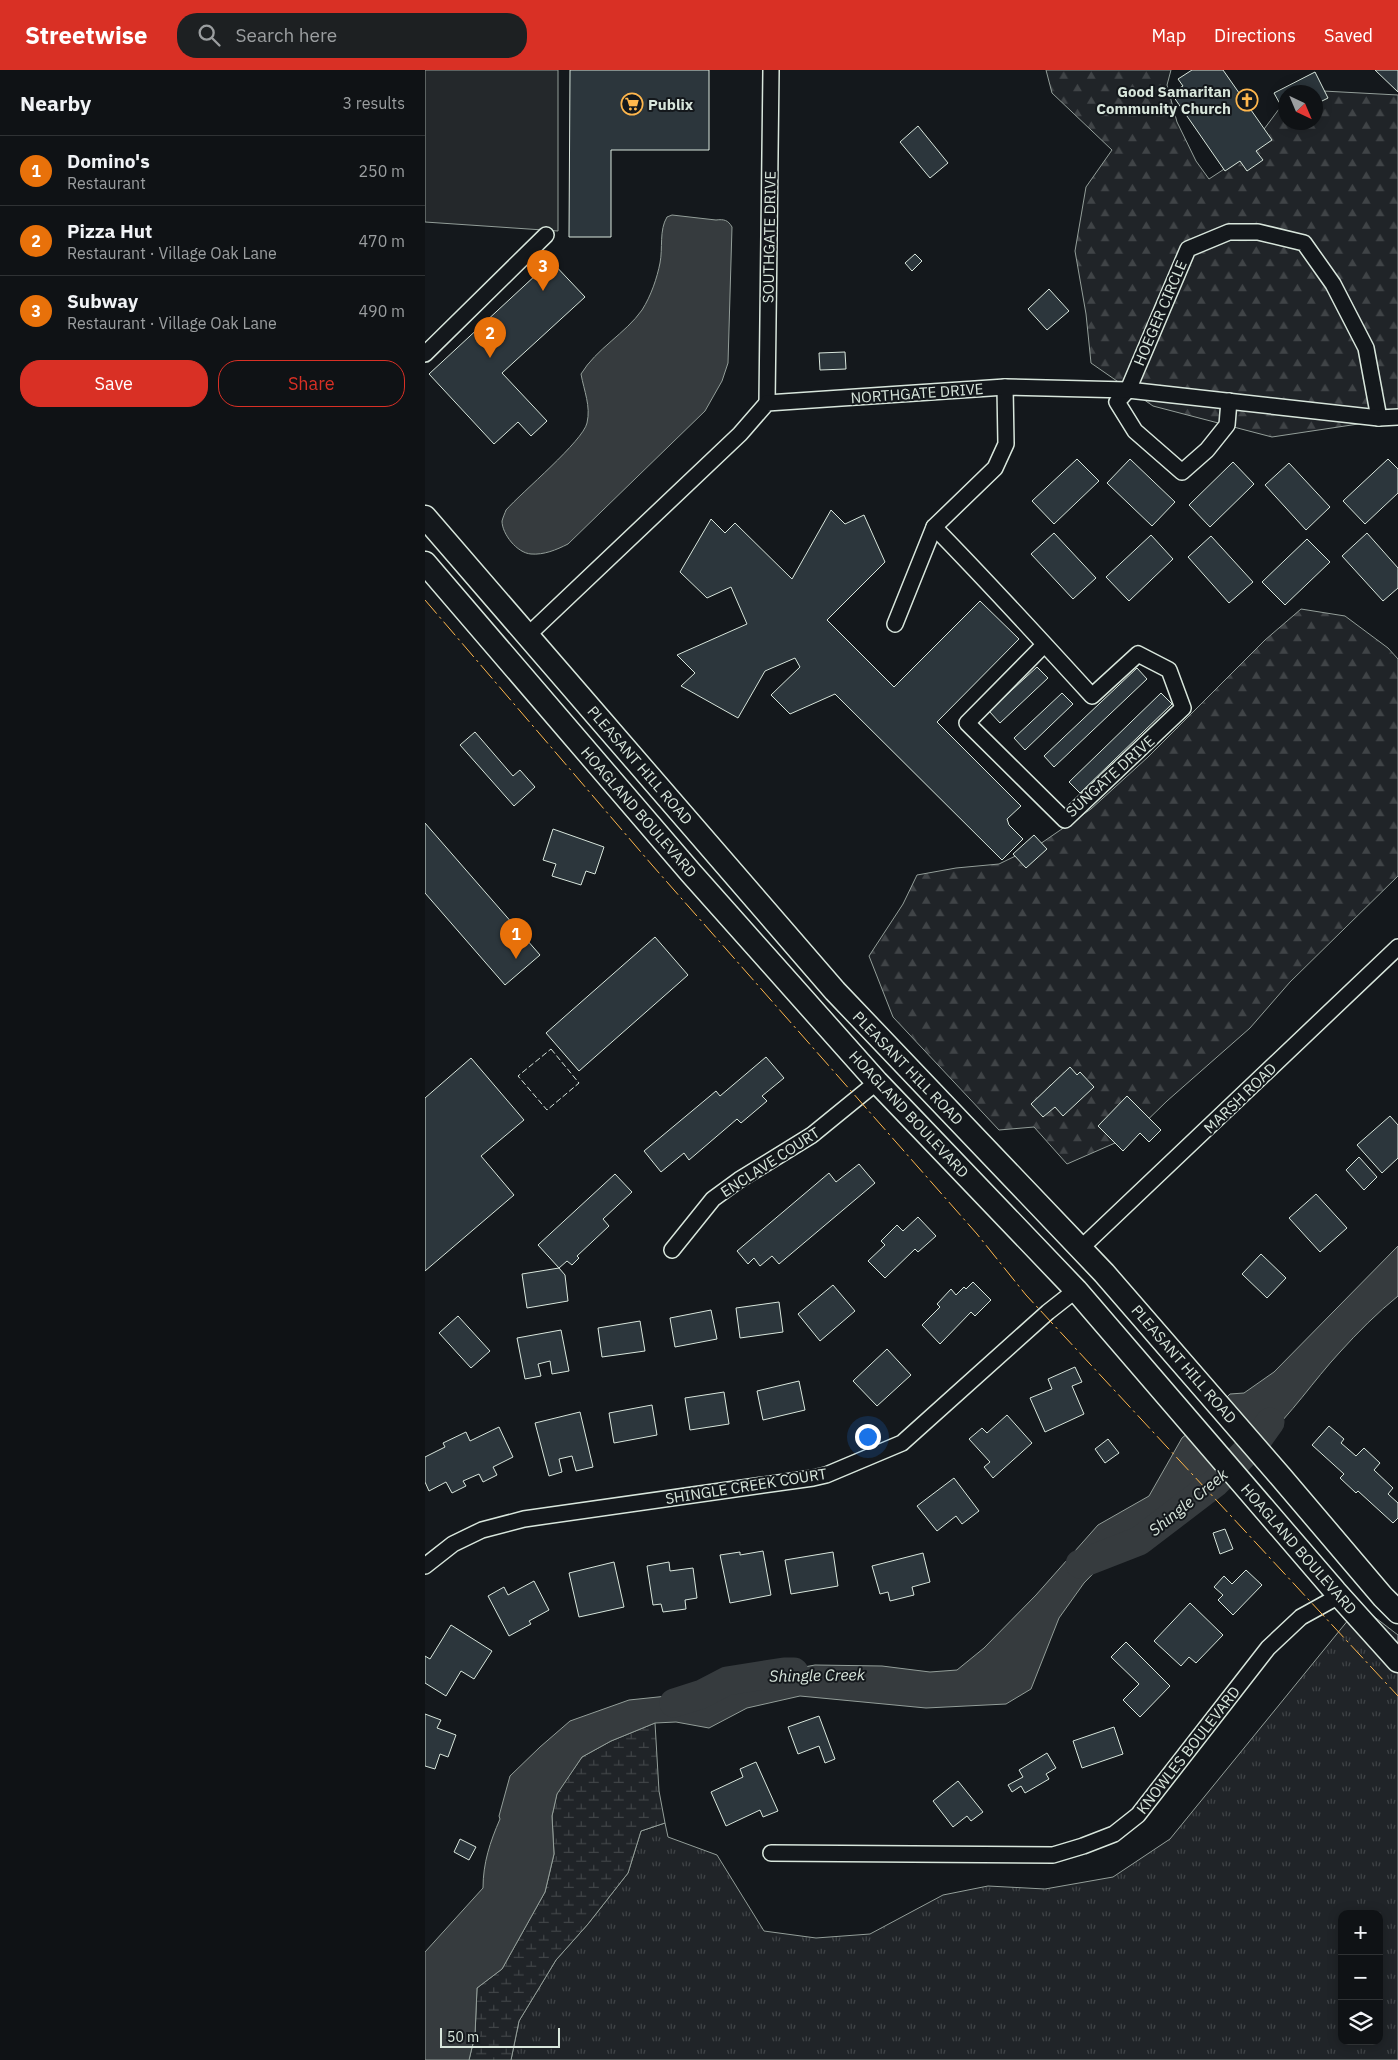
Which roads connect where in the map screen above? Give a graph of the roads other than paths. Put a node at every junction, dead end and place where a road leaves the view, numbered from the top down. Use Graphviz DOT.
graph roads {
  1 [pos="771,70"];
  2 [pos="545,235"];
  3 [pos="425,354"];
  4 [pos="1005,387"];
  5 [pos="1128,390"];
  6 [pos="1229,401"];
  7 [pos="767,403"];
  8 [pos="1398,417"];
  9 [pos="1379,418"];
  10 [pos="425,518"];
  11 [pos="934,527"];
  12 [pos="425,562"];
  13 [pos="895,624"];
  14 [pos="528,635"];
  15 [pos="1044,646"];
  16 [pos="504,656"];
  17 [pos="1398,947"];
  18 [pos="877,1082"];
  19 [pos="1002,1212"];
  20 [pos="1081,1248"];
  21 [pos="672,1250"];
  22 [pos="1076,1290"];
  23 [pos="1137,1311"];
  24 [pos="425,1565"];
  25 [pos="1339,1596"];
  26 [pos="1398,1612"];
  27 [pos="1398,1625"];
  28 [pos="1398,1661"];
  29 [pos="771,1853"];
  1 -- 7 [label="street, SOUTHGATE DRIVE"];
  2 -- 3 [label="street"];
  4 -- 5 [label="street, NORTHGATE DRIVE"];
  4 -- 7 [label="street, NORTHGATE DRIVE"];
  4 -- 11 [label="street"];
  5 -- 6 [label="street, NORTHGATE DRIVE"];
  5 -- 6 [label="street, HOEGER CIRCLE"];
  5 -- 9 [label="street, HOEGER CIRCLE"];
  6 -- 9 [label="street, NORTHGATE DRIVE"];
  7 -- 14 [label="street"];
  8 -- 9 [label="street, NORTHGATE DRIVE"];
  10 -- 14 [label="main road, PLEASANT HILL ROAD"];
  11 -- 13 [label="street"];
  11 -- 15 [label="street, SUNGATE DRIVE"];
  12 -- 16 [label="main road, HOAGLAND BOULEVARD"];
  14 -- 16 [label="main road"];
  14 -- 20 [label="main road, PLEASANT HILL ROAD"];
  15 -- 15 [label="street, SUNGATE DRIVE"];
  16 -- 18 [label="main road, HOAGLAND BOULEVARD"];
  17 -- 20 [label="street, MARSH ROAD"];
  18 -- 19 [label="main road, HOAGLAND BOULEVARD"];
  18 -- 21 [label="street, ENCLAVE COURT"];
  19 -- 20 [label="main road"];
  19 -- 22 [label="main road, HOAGLAND BOULEVARD"];
  20 -- 23 [label="main road, PLEASANT HILL ROAD"];
  22 -- 23 [label="main road"];
  22 -- 24 [label="street, SHINGLE CREEK COURT"];
  22 -- 25 [label="main road, HOAGLAND BOULEVARD"];
  23 -- 26 [label="main road, PLEASANT HILL ROAD"];
  25 -- 27 [label="main road"];
  25 -- 28 [label="main road, HOAGLAND BOULEVARD"];
  25 -- 29 [label="street, KNOWLES BOULEVARD"];
}
